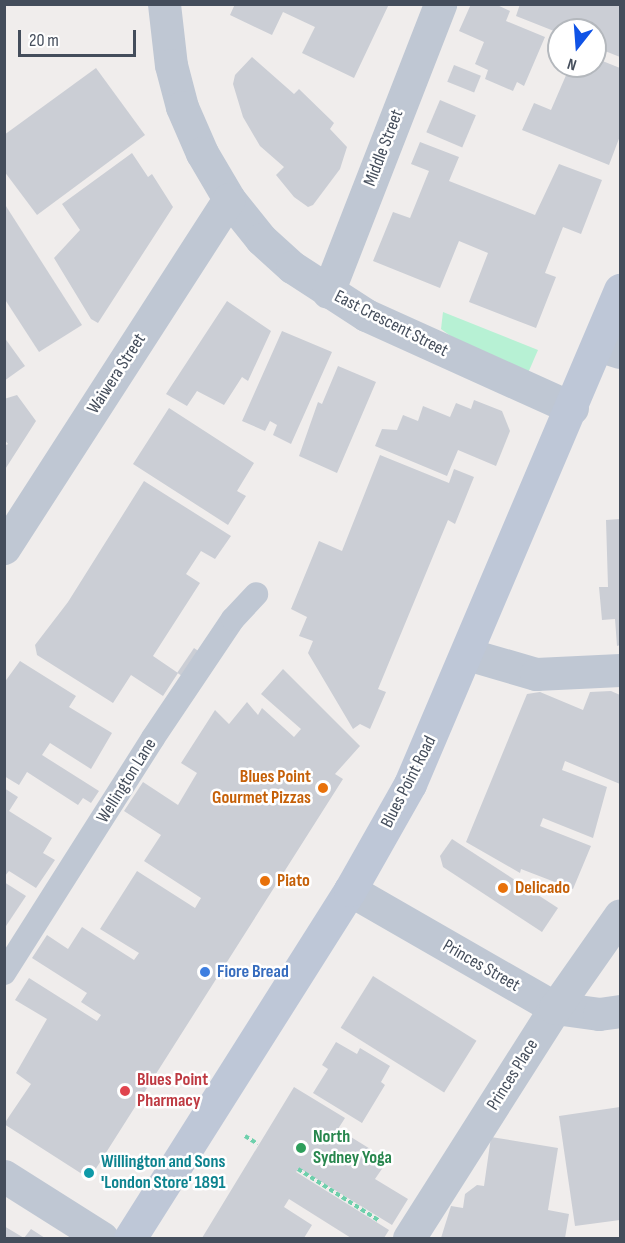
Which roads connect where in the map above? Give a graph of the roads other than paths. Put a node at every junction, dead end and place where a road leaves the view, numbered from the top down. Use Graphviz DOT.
graph roads {
  1 [pos="164,4"];
  2 [pos="440,4"];
  3 [pos="229,200"];
  4 [pos="621,290"];
  5 [pos="328,292"];
  6 [pos="609,349"];
  7 [pos="572,408"];
  8 [pos="4,548"];
  9 [pos="256,594"];
  10 [pos="467,654"];
  11 [pos="621,670"];
  12 [pos="350,890"];
  13 [pos="621,915"];
  14 [pos="4,973"];
  15 [pos="555,1008"];
  16 [pos="621,1011"];
  17 [pos="4,1176"];
  18 [pos="397,1231"];
  19 [pos="102,1239"];
  20 [pos="130,1239"];
  1 -- 3 [label="street, East Crescent Street"];
  2 -- 5 [label="street, Middle Street"];
  3 -- 5 [label="street, East Crescent Street"];
  3 -- 8 [label="street, Waiwera Street"];
  4 -- 6 [label="street, Blues Point Road"];
  5 -- 7 [label="street, East Crescent Street"];
  6 -- 7 [label="street, Blues Point Road"];
  7 -- 10 [label="street, Blues Point Road"];
  9 -- 14 [label="lane, Wellington Lane"];
  10 -- 11 [label="street"];
  10 -- 12 [label="street, Blues Point Road"];
  12 -- 15 [label="street, Princes Street"];
  12 -- 20 [label="street, Blues Point Road"];
  13 -- 15 [label="street, Princes Place"];
  15 -- 16 [label="street, Princes Street"];
  15 -- 18 [label="street, Princes Place"];
  17 -- 19 [label="street"];
}
